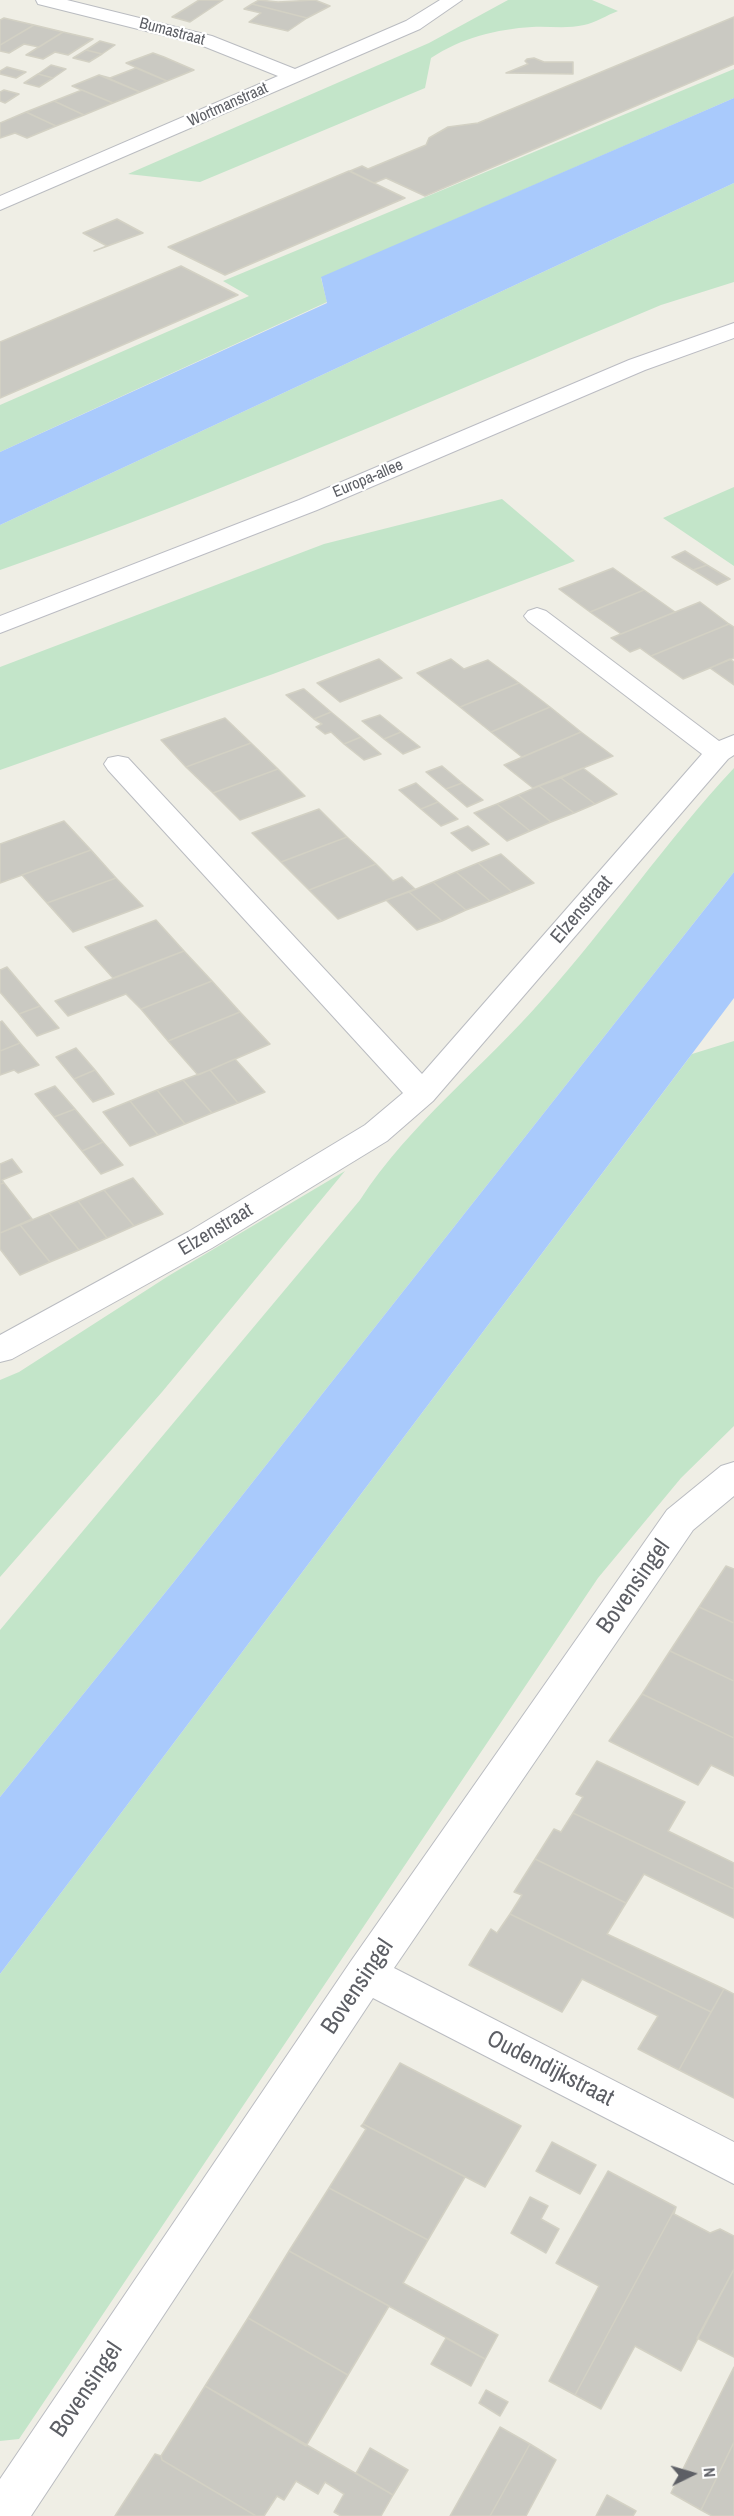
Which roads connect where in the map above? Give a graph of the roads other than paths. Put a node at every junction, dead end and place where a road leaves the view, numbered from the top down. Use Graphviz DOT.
graph roads {
  1 [pos="45,0"];
  2 [pos="453,0"];
  3 [pos="295,76"];
  4 [pos="5,198"];
  5 [pos="734,315"];
  6 [pos="734,330"];
  7 [pos="0,609"];
  8 [pos="537,616"];
  9 [pos="0,626"];
  10 [pos="726,748"];
  11 [pos="118,764"];
  12 [pos="422,1094"];
  13 [pos="0,1350"];
  14 [pos="734,1476"];
  15 [pos="366,1974"];
  16 [pos="734,2164"];
  17 [pos="3,2516"];
  1 -- 3 [label="street, Bumastraat"];
  2 -- 3 [label="street, Wortmanstraat"];
  3 -- 4 [label="street, Wortmanstraat"];
  5 -- 7 [label="street, Europa-allee"];
  6 -- 9 [label="street, Europa-allee"];
  8 -- 10 [label="street, Elzenstraat"];
  10 -- 12 [label="street, Elzenstraat"];
  11 -- 12 [label="street"];
  12 -- 13 [label="street, Elzenstraat"];
  14 -- 15 [label="street, Bovensingel"];
  15 -- 16 [label="street, Oudendijkstraat"];
  15 -- 17 [label="street, Bovensingel"];
}
